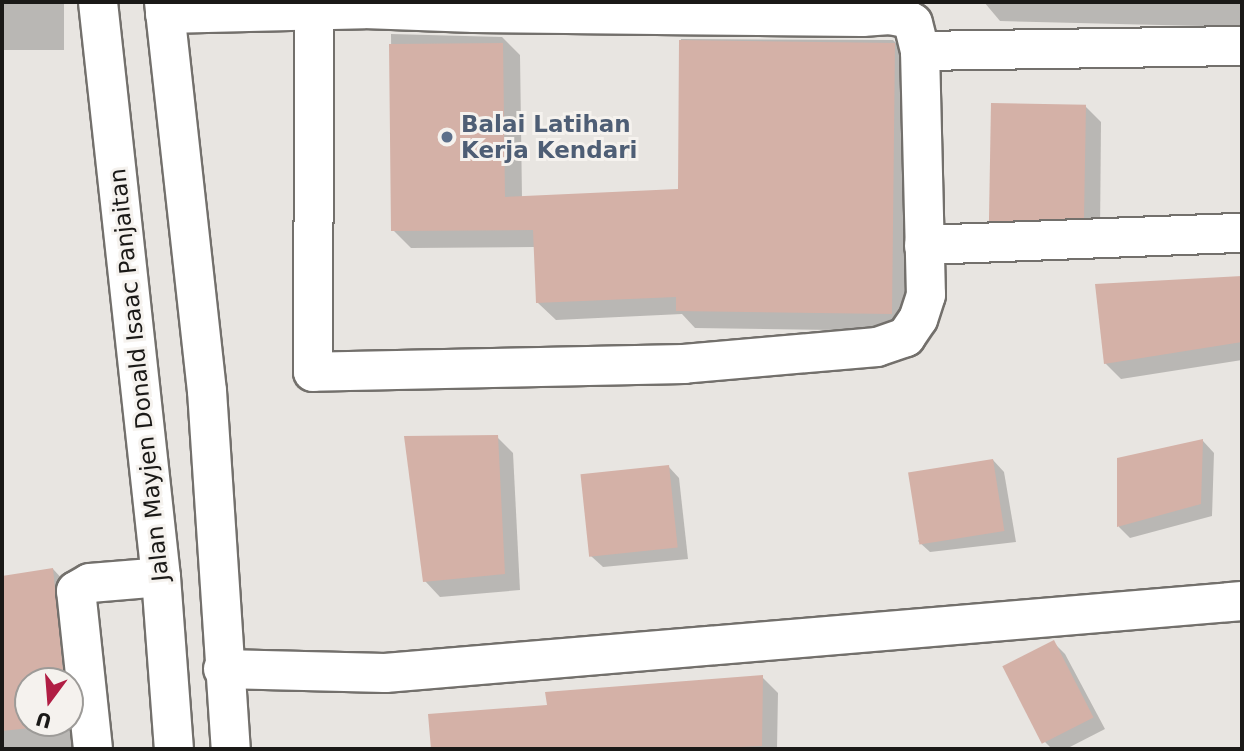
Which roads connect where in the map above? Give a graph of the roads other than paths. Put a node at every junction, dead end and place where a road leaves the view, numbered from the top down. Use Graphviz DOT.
graph roads {
  1 [pos="98,2"];
  2 [pos="164,8"];
  3 [pos="314,10"];
  4 [pos="1242,46"];
  5 [pos="920,51"];
  6 [pos="1242,233"];
  7 [pos="924,246"];
  8 [pos="161,576"];
  9 [pos="1242,601"];
  10 [pos="223,669"];
  11 [pos="93,749"];
  12 [pos="174,749"];
  13 [pos="231,749"];
  1 -- 8 [label="main road, Jalan Mayjen Donald Isaac Panjaitan"];
  2 -- 3 [label="main road"];
  2 -- 10 [label="main road"];
  3 -- 5 [label="main road"];
  3 -- 7 [label="main road"];
  4 -- 5 [label="main road"];
  5 -- 7 [label="main road"];
  6 -- 7 [label="main road"];
  8 -- 11 [label="main road"];
  8 -- 12 [label="main road, Jalan Mayjen Donald Isaac Panjaitan"];
  9 -- 10 [label="main road"];
  10 -- 13 [label="main road"];
}
